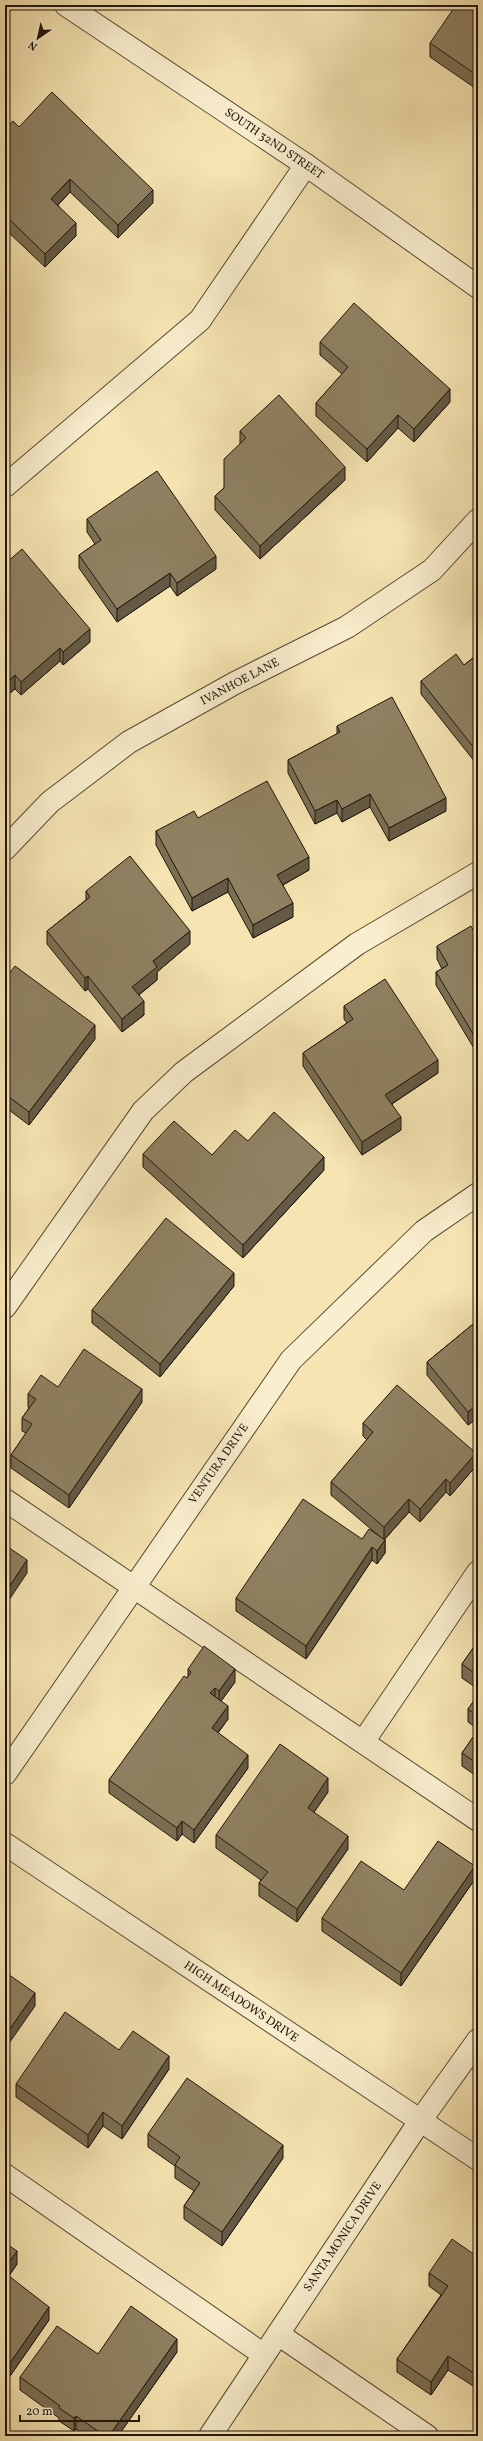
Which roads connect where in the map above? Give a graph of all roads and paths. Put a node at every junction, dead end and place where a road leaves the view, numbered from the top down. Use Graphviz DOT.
graph roads {
  1 [pos="66,5"];
  2 [pos="306,165"];
  3 [pos="478,287"];
  4 [pos="5,486"];
  5 [pos="478,520"];
  6 [pos="5,849"];
  7 [pos="478,873"];
  8 [pos="478,1194"];
  9 [pos="5,1307"];
  10 [pos="5,1500"];
  11 [pos="478,1572"];
  12 [pos="134,1587"];
  13 [pos="363,1742"];
  14 [pos="5,1774"];
  15 [pos="478,1820"];
  16 [pos="5,1844"];
  17 [pos="478,2040"];
  18 [pos="420,2121"];
  19 [pos="478,2159"];
  20 [pos="5,2175"];
  21 [pos="278,2334"];
  22 [pos="264,2355"];
  23 [pos="210,2436"];
  24 [pos="427,2436"];
  1 -- 2 [label="street, SOUTH 32ND STREET"];
  2 -- 3 [label="street, SOUTH 32ND STREET"];
  2 -- 4 [label="street"];
  5 -- 6 [label="street, IVANHOE LANE"];
  7 -- 9 [label="street"];
  8 -- 12 [label="street, VENTURA DRIVE"];
  10 -- 12 [label="street"];
  11 -- 13 [label="street"];
  12 -- 13 [label="street"];
  12 -- 14 [label="street, VENTURA DRIVE"];
  13 -- 15 [label="street"];
  16 -- 18 [label="street, HIGH MEADOWS DRIVE"];
  17 -- 18 [label="street, SANTA MONICA DRIVE"];
  18 -- 19 [label="street, HIGH MEADOWS DRIVE"];
  18 -- 21 [label="street, SANTA MONICA DRIVE"];
  20 -- 22 [label="street"];
  21 -- 22 [label="street, SANTA MONICA DRIVE"];
  21 -- 24 [label="street"];
  22 -- 23 [label="street, SANTA MONICA DRIVE"];
}
